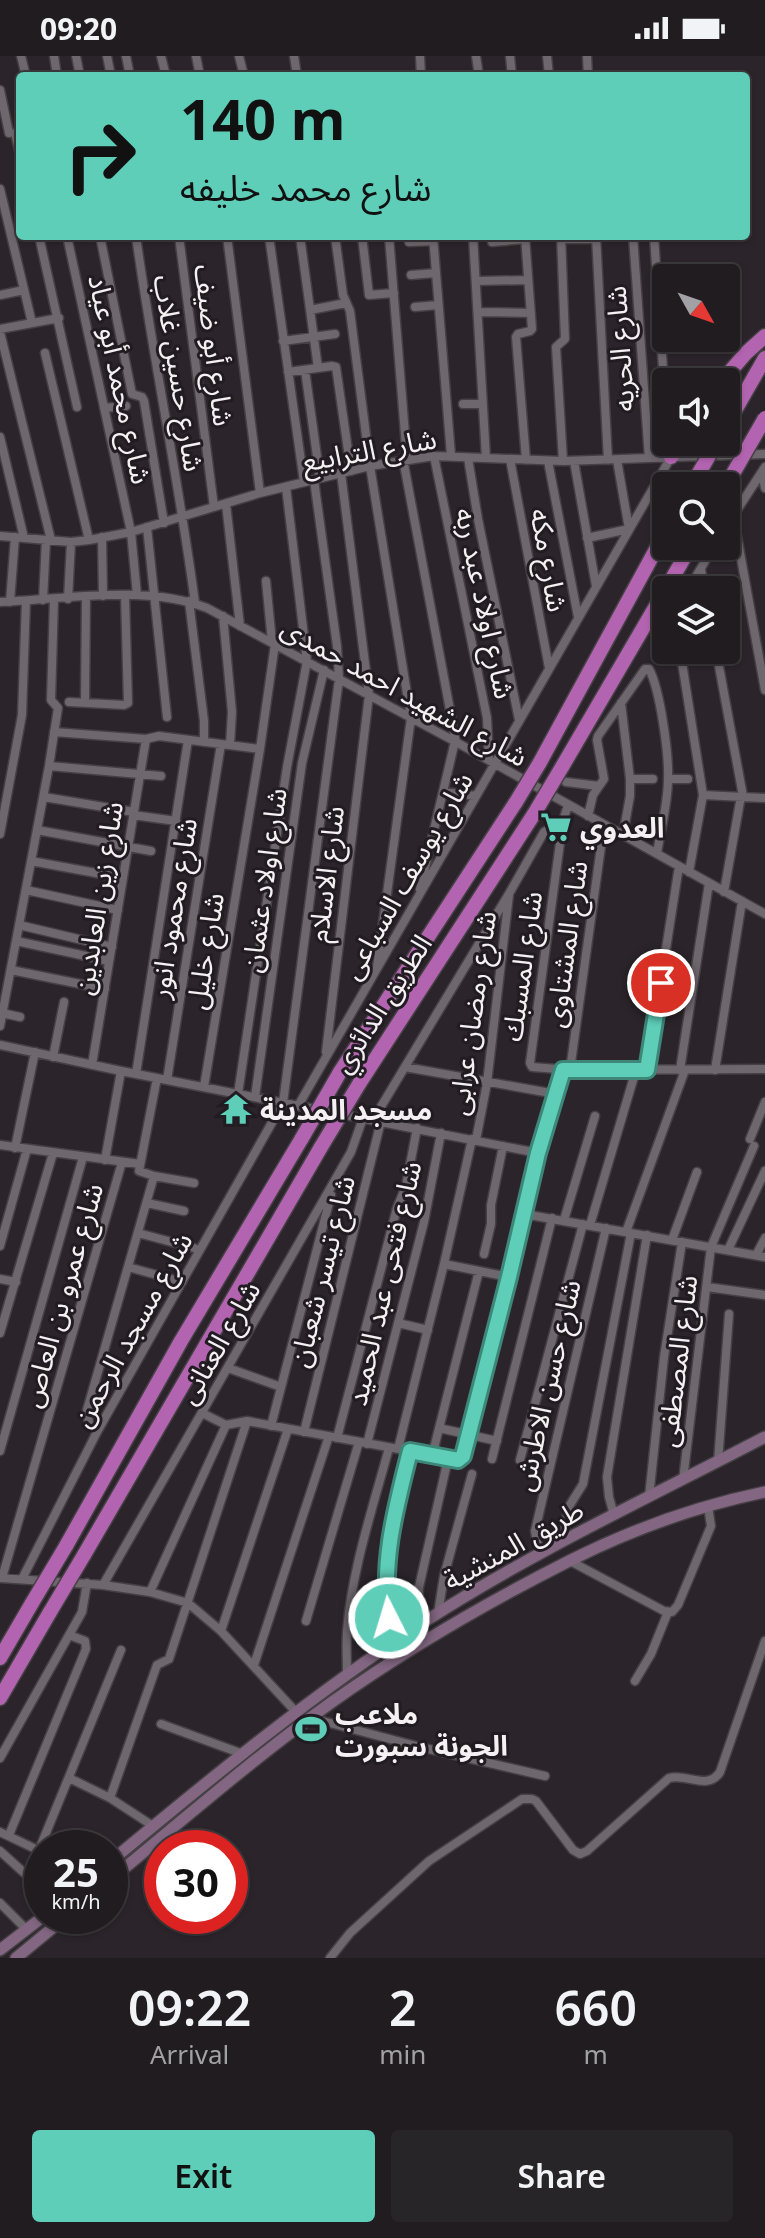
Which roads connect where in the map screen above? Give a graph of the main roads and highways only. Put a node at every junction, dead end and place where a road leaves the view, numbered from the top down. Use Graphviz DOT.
graph roads {
  1 [pos="765,336"];
  2 [pos="765,358"];
  3 [pos="733,368"];
  4 [pos="740,402"];
  5 [pos="765,418"];
  6 [pos="734,472"];
  7 [pos="652,557"];
  8 [pos="683,560"];
  9 [pos="0,1658"];
  10 [pos="0,1698"];
  1 -- 3 [label="highway"];
  2 -- 4 [label="highway"];
  5 -- 6 [label="highway, bridge"];
  7 -- 9 [label="highway, الطريق الدائري, bridge"];
  8 -- 10 [label="highway, الطريق الدائري, bridge"];
}
